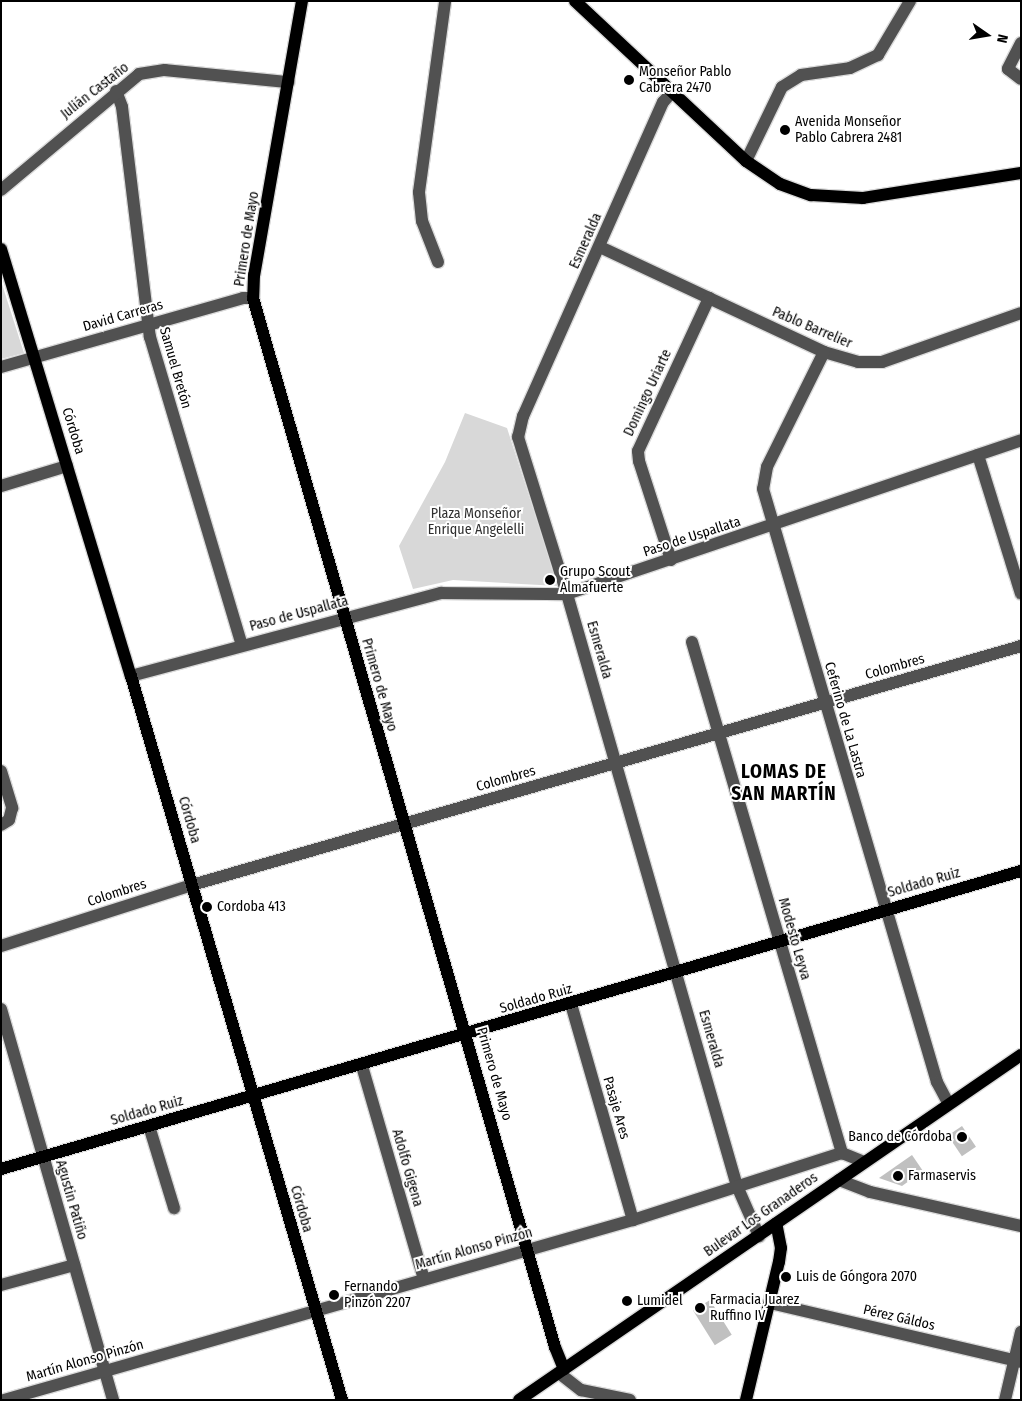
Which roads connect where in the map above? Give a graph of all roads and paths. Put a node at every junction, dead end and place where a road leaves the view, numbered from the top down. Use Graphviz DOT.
graph roads {
  1 [pos="302,1"];
  2 [pos="445,1"];
  3 [pos="576,1"];
  4 [pos="910,1"];
  5 [pos="1021,43"];
  6 [pos="1021,79"];
  7 [pos="288,82"];
  8 [pos="116,91"];
  9 [pos="673,91"];
  10 [pos="746,161"];
  11 [pos="1021,174"];
  12 [pos="1,190"];
  13 [pos="600,247"];
  14 [pos="1,249"];
  15 [pos="438,262"];
  16 [pos="253,298"];
  17 [pos="709,298"];
  18 [pos="1021,314"];
  19 [pos="147,324"];
  20 [pos="824,352"];
  21 [pos="35,357"];
  22 [pos="1,367"];
  23 [pos="1021,440"];
  24 [pos="978,455"];
  25 [pos="67,466"];
  26 [pos="1,486"];
  27 [pos="774,526"];
  28 [pos="671,560"];
  29 [pos="567,594"];
  30 [pos="1021,594"];
  31 [pos="344,618"];
  32 [pos="692,642"];
  33 [pos="242,645"];
  34 [pos="1021,646"];
  35 [pos="132,676"];
  36 [pos="824,703"];
  37 [pos="719,733"];
  38 [pos="615,764"];
  39 [pos="1,771"];
  40 [pos="5,823"];
  41 [pos="404,824"];
  42 [pos="1021,871"];
  43 [pos="192,885"];
  44 [pos="885,910"];
  45 [pos="779,942"];
  46 [pos="1,946"];
  47 [pos="677,974"];
  48 [pos="571,1004"];
  49 [pos="1,1009"];
  50 [pos="467,1035"];
  51 [pos="1021,1056"];
  52 [pos="362,1066"];
  53 [pos="252,1095"];
  54 [pos="948,1103"];
  55 [pos="149,1126"];
  56 [pos="842,1154"];
  57 [pos="43,1157"];
  58 [pos="864,1162"];
  59 [pos="1,1170"];
  60 [pos="839,1180"];
  61 [pos="737,1186"];
  62 [pos="174,1208"];
  63 [pos="633,1220"];
  64 [pos="776,1224"];
  65 [pos="1021,1226"];
  66 [pos="759,1236"];
  67 [pos="528,1249"];
  68 [pos="74,1265"];
  69 [pos="424,1279"];
  70 [pos="1,1285"];
  71 [pos="770,1303"];
  72 [pos="315,1309"];
  73 [pos="1021,1332"];
  74 [pos="1017,1362"];
  75 [pos="104,1371"];
  76 [pos="562,1371"];
  77 [pos="4,1400"];
  78 [pos="113,1400"];
  79 [pos="342,1400"];
  80 [pos="519,1400"];
  81 [pos="630,1400"];
  82 [pos="746,1400"];
  83 [pos="1005,1400"];
  1 -- 7 [label="main road, Primero de Mayo"];
  2 -- 15 [label="street"];
  3 -- 9 [label="main road"];
  4 -- 10 [label="street"];
  5 -- 6 [label="street"];
  7 -- 8 [label="street, Julián Castaño"];
  7 -- 16 [label="main road, Primero de Mayo"];
  8 -- 12 [label="street, Julián Castaño"];
  8 -- 19 [label="street, Samuel Bretón"];
  9 -- 10 [label="main road"];
  9 -- 13 [label="street, Esmeralda"];
  10 -- 11 [label="main road"];
  13 -- 17 [label="street, Pablo Barrelier"];
  13 -- 29 [label="street, Esmeralda"];
  14 -- 21 [label="main road, Córdoba"];
  16 -- 19 [label="street, David Carreras"];
  16 -- 31 [label="main road, Primero de Mayo"];
  17 -- 20 [label="street, Pablo Barrelier"];
  17 -- 28 [label="street, Domingo Uriarte"];
  18 -- 20 [label="street, Pablo Barrelier"];
  19 -- 21 [label="street, David Carreras"];
  19 -- 33 [label="street, Samuel Bretón"];
  20 -- 27 [label="street, Ceferino de La Lastra"];
  21 -- 22 [label="street, David Carreras"];
  21 -- 25 [label="main road, Córdoba"];
  23 -- 24 [label="street, Paso de Uspallata"];
  24 -- 27 [label="street, Paso de Uspallata"];
  24 -- 30 [label="street"];
  25 -- 26 [label="street"];
  25 -- 35 [label="main road, Córdoba"];
  27 -- 28 [label="street, Paso de Uspallata"];
  27 -- 36 [label="street, Ceferino de La Lastra"];
  28 -- 29 [label="street, Paso de Uspallata"];
  29 -- 31 [label="street, Paso de Uspallata"];
  29 -- 38 [label="street, Esmeralda"];
  31 -- 33 [label="street, Paso de Uspallata"];
  31 -- 41 [label="main road, Primero de Mayo"];
  32 -- 37 [label="street, Modesto Leyva"];
  33 -- 35 [label="street, Paso de Uspallata"];
  34 -- 36 [label="street, Colombres"];
  35 -- 43 [label="main road, Córdoba"];
  36 -- 37 [label="street, Colombres"];
  36 -- 44 [label="street, Ceferino de La Lastra"];
  37 -- 38 [label="street, Colombres"];
  37 -- 45 [label="street, Modesto Leyva"];
  38 -- 41 [label="street, Colombres"];
  38 -- 47 [label="street, Esmeralda"];
  39 -- 40 [label="street"];
  41 -- 43 [label="street, Colombres"];
  41 -- 50 [label="main road, Primero de Mayo"];
  42 -- 44 [label="main road, Soldado Ruiz"];
  43 -- 46 [label="street, Colombres"];
  43 -- 53 [label="main road, Córdoba"];
  44 -- 45 [label="main road, Soldado Ruiz"];
  44 -- 54 [label="street, Ceferino de La Lastra"];
  45 -- 47 [label="main road, Soldado Ruiz"];
  45 -- 56 [label="street, Modesto Leyva"];
  47 -- 48 [label="main road, Soldado Ruiz"];
  47 -- 61 [label="street, Esmeralda"];
  48 -- 50 [label="main road, Soldado Ruiz"];
  48 -- 63 [label="street, Pasaje Ares"];
  49 -- 57 [label="street, Agustin Patiño"];
  50 -- 52 [label="main road, Soldado Ruiz"];
  50 -- 67 [label="main road, Primero de Mayo"];
  51 -- 54 [label="main road, Bulevar Los Granaderos"];
  52 -- 53 [label="main road, Soldado Ruiz"];
  52 -- 69 [label="street, Adolfo Gigena"];
  53 -- 55 [label="main road, Soldado Ruiz"];
  53 -- 72 [label="main road, Córdoba"];
  54 -- 58 [label="main road, Bulevar Los Granaderos"];
  55 -- 57 [label="main road, Soldado Ruiz"];
  55 -- 62 [label="street"];
  56 -- 58 [label="street"];
  56 -- 61 [label="street, Martín Alonso Pinzón"];
  57 -- 59 [label="main road, Soldado Ruiz"];
  57 -- 68 [label="street, Agustin Patiño"];
  58 -- 60 [label="main road, Bulevar Los Granaderos"];
  60 -- 64 [label="main road, Bulevar Los Granaderos"];
  60 -- 65 [label="street"];
  61 -- 63 [label="street, Martín Alonso Pinzón"];
  61 -- 66 [label="street, Esmeralda"];
  63 -- 67 [label="street, Martín Alonso Pinzón"];
  64 -- 66 [label="main road, Bulevar Los Granaderos"];
  64 -- 71 [label="main road"];
  66 -- 76 [label="main road, Bulevar Los Granaderos"];
  67 -- 69 [label="street, Martín Alonso Pinzón"];
  67 -- 76 [label="main road, Primero de Mayo"];
  68 -- 70 [label="street"];
  68 -- 75 [label="street, Agustin Patiño"];
  69 -- 72 [label="street, Martín Alonso Pinzón"];
  71 -- 74 [label="street, Pérez Gáldos"];
  71 -- 82 [label="main road"];
  72 -- 75 [label="street, Martín Alonso Pinzón"];
  72 -- 79 [label="main road, Córdoba"];
  73 -- 74 [label="street"];
  74 -- 83 [label="street"];
  75 -- 77 [label="street, Martín Alonso Pinzón"];
  75 -- 78 [label="street, Agustin Patiño"];
  76 -- 80 [label="main road, Bulevar Los Granaderos"];
  76 -- 81 [label="street"];
}
